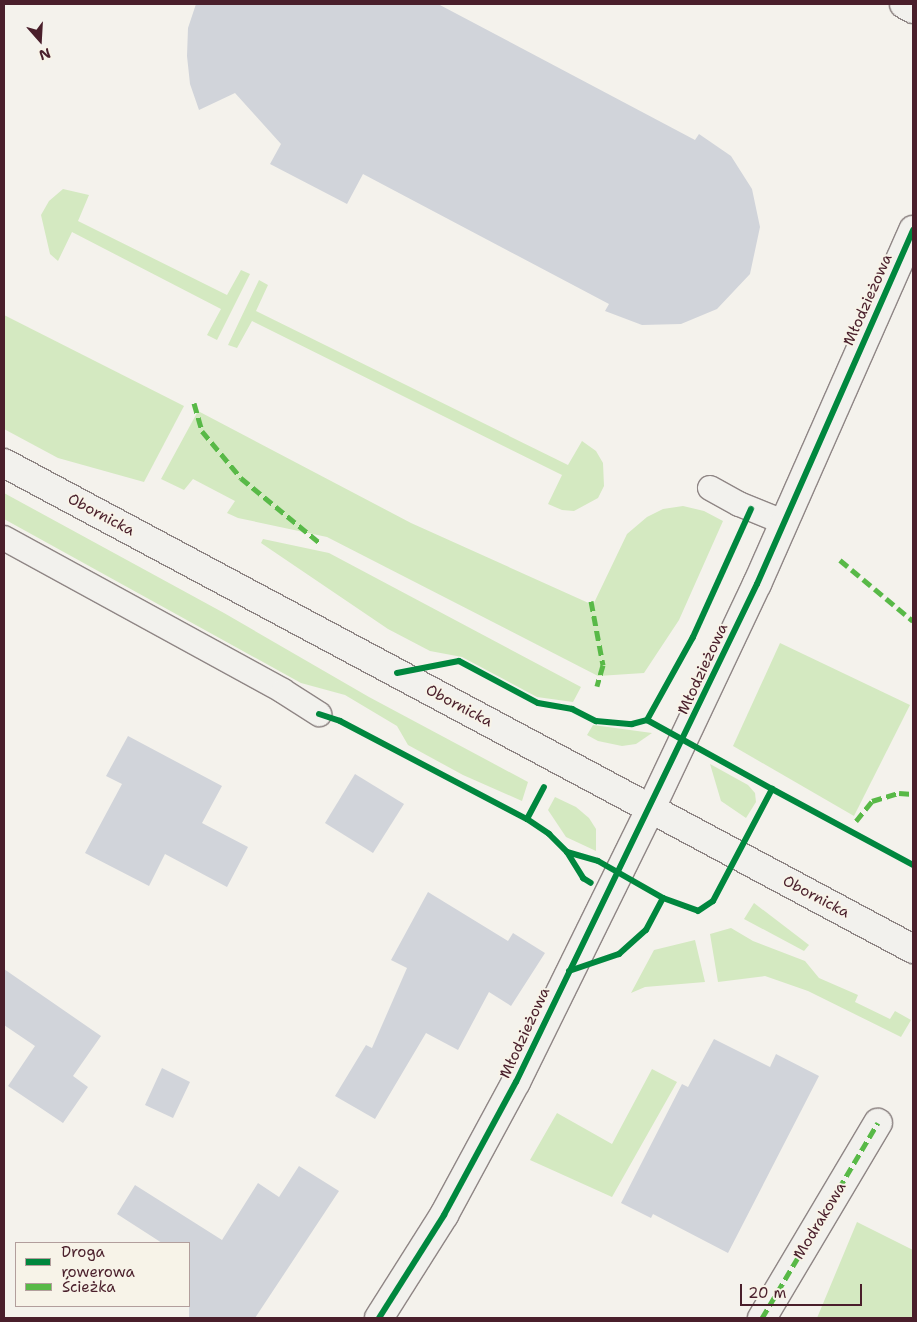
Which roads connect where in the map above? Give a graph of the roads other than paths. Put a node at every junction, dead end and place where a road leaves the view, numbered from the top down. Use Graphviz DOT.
graph roads {
  1 [pos="904,4"];
  2 [pos="913,9"];
  3 [pos="913,230"];
  4 [pos="4,463"];
  5 [pos="710,488"];
  6 [pos="783,522"];
  7 [pos="4,538"];
  8 [pos="319,714"];
  9 [pos="651,808"];
  10 [pos="913,949"];
  11 [pos="878,1123"];
  12 [pos="379,1318"];
  13 [pos="762,1318"];
  1 -- 2 [label="street"];
  3 -- 6 [label="street, Młodzieżowa"];
  4 -- 9 [label="street, Obornicka"];
  5 -- 6 [label="lane"];
  6 -- 9 [label="street, Młodzieżowa"];
  7 -- 8 [label="lane"];
  9 -- 10 [label="street, Obornicka"];
  9 -- 12 [label="street, Młodzieżowa"];
  11 -- 13 [label="street, Modrakowa"];
}
